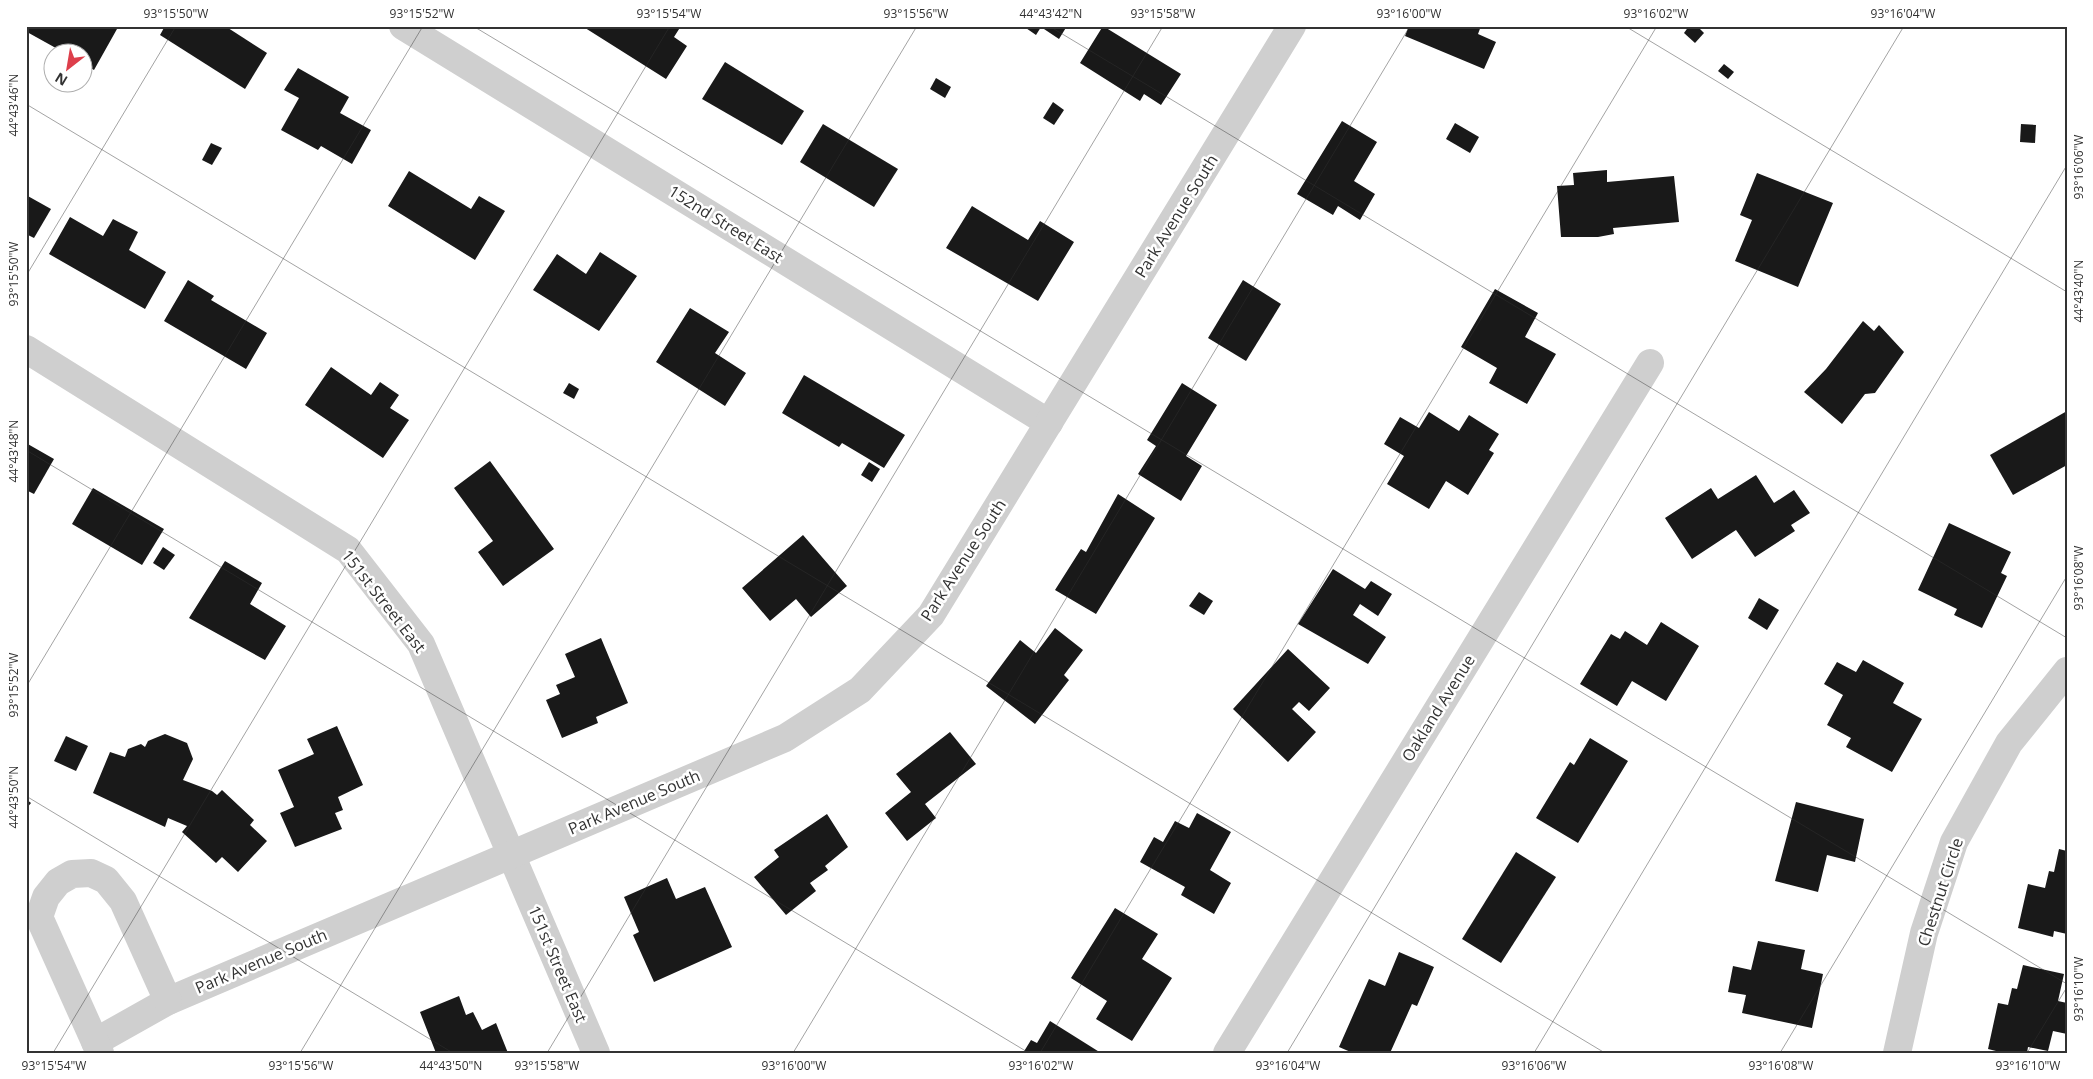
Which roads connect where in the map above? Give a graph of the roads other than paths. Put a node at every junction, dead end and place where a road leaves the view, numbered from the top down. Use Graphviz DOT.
graph roads {
  1 [pos="403,26"];
  2 [pos="1292,26"];
  3 [pos="26,349"];
  4 [pos="1650,364"];
  5 [pos="1049,423"];
  6 [pos="2067,671"];
  7 [pos="512,855"];
  8 [pos="168,1001"];
  9 [pos="97,1047"];
  10 [pos="596,1053"];
  11 [pos="1227,1053"];
  12 [pos="1898,1053"];
  1 -- 5 [label="street, 152nd Street East"];
  2 -- 5 [label="street, Park Avenue South"];
  3 -- 7 [label="street, 151st Street East"];
  4 -- 11 [label="street, Oakland Avenue"];
  5 -- 7 [label="street, Park Avenue South"];
  6 -- 12 [label="street, Chestnut Circle"];
  7 -- 8 [label="street, Park Avenue South"];
  7 -- 10 [label="street, 151st Street East"];
  8 -- 9 [label="street, Park Avenue South"];
  8 -- 9 [label="street, Park Avenue South"];
}
